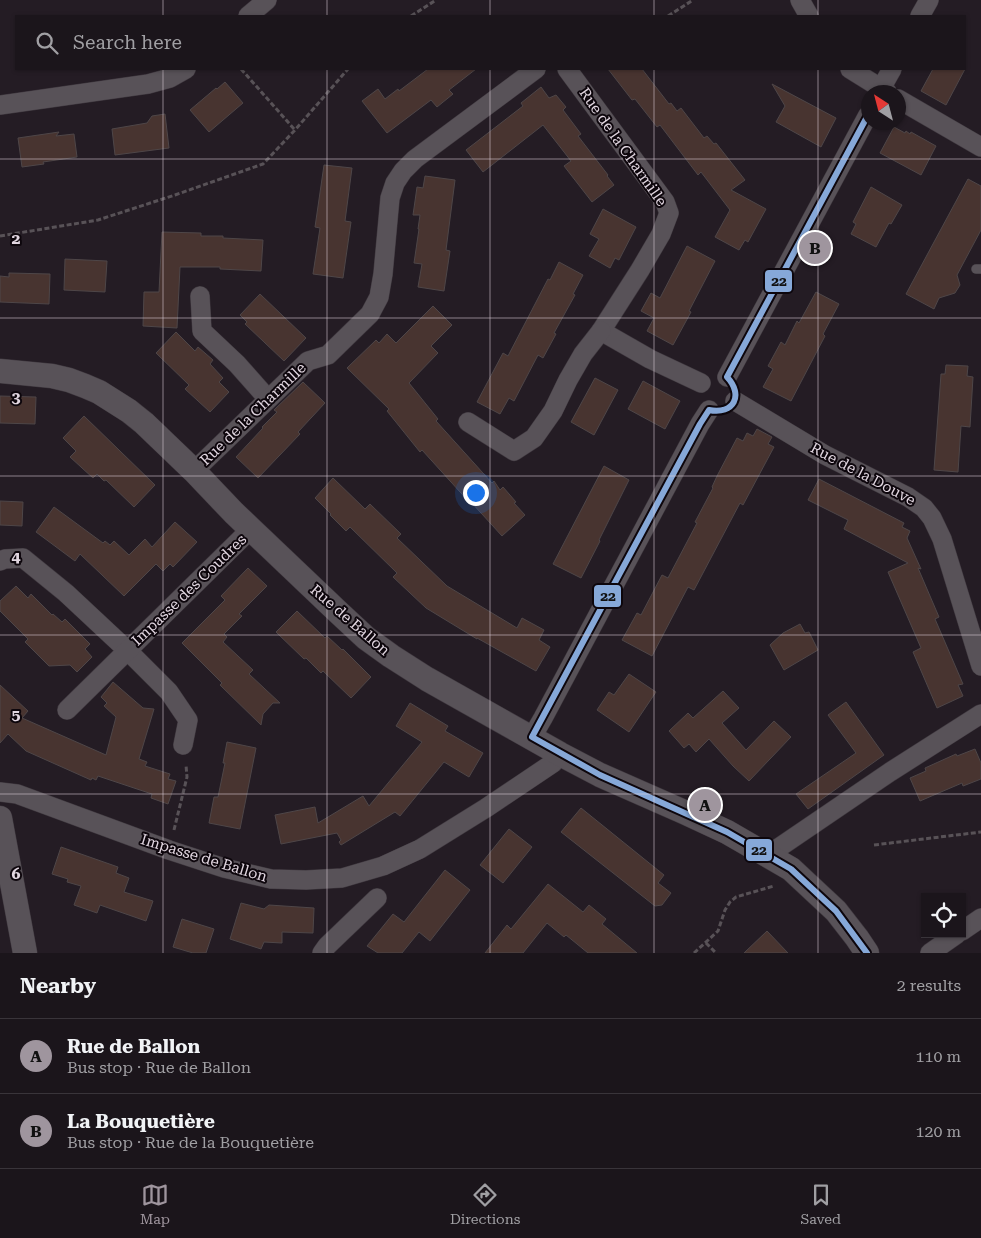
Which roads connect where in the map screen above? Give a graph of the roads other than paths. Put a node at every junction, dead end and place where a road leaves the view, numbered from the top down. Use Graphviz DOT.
graph roads {
  1 [pos="267,0"];
  2 [pos="800,0"];
  3 [pos="929,0"];
  4 [pos="249,15"];
  5 [pos="808,15"];
  6 [pos="921,15"];
  7 [pos="184,70"];
  8 [pos="535,70"];
  9 [pos="568,70"];
  10 [pos="851,70"];
  11 [pos="892,70"];
  12 [pos="873,85"];
  13 [pos="885,85"];
  14 [pos="906,104"];
  15 [pos="0,105"];
  16 [pos="861,127"];
  17 [pos="981,147"];
  18 [pos="200,296"];
  19 [pos="601,331"];
  20 [pos="0,371"];
  21 [pos="727,377"];
  22 [pos="701,383"];
  23 [pos="268,400"];
  24 [pos="735,401"];
  25 [pos="709,410"];
  26 [pos="468,422"];
  27 [pos="194,472"];
  28 [pos="251,529"];
  29 [pos="0,561"];
  30 [pos="127,650"];
  31 [pos="981,666"];
  32 [pos="67,710"];
  33 [pos="981,714"];
  34 [pos="532,737"];
  35 [pos="183,745"];
  36 [pos="560,754"];
  37 [pos="0,792"];
  38 [pos="0,818"];
  39 [pos="768,855"];
  40 [pos="378,898"];
  41 [pos="981,918"];
  42 [pos="966,928"];
  43 [pos="951,938"];
  44 [pos="25,953"];
  45 [pos="322,953"];
  46 [pos="867,953"];
  47 [pos="930,953"];
  1 -- 4 [label="street"];
  2 -- 5 [label="street"];
  3 -- 6 [label="street"];
  7 -- 15 [label="street"];
  8 -- 23 [label="street, Rue de la Charmille"];
  9 -- 19 [label="street, Rue de la Charmille"];
  10 -- 12 [label="street"];
  11 -- 13 [label="street"];
  14 -- 17 [label="street"];
  16 -- 21 [label="street"];
  18 -- 23 [label="street"];
  19 -- 22 [label="street"];
  19 -- 26 [label="street, Rue de la Charmille"];
  20 -- 27 [label="street, Rue de Ballon"];
  21 -- 22 [label="street"];
  21 -- 24 [label="street"];
  22 -- 25 [label="street"];
  23 -- 27 [label="street, Rue de la Charmille"];
  24 -- 25 [label="street"];
  24 -- 31 [label="street, Rue de la Douve"];
  25 -- 34 [label="street"];
  27 -- 28 [label="street, Rue de Ballon"];
  28 -- 30 [label="street, Impasse des Coudres"];
  28 -- 34 [label="street, Rue de Ballon"];
  29 -- 30 [label="street, Impasse des Coudres"];
  30 -- 32 [label="street, Impasse des Coudres"];
  30 -- 35 [label="street, Impasse des Coudres"];
  33 -- 39 [label="street"];
  34 -- 36 [label="street, Rue de Ballon"];
  36 -- 37 [label="street, Impasse de Ballon"];
  36 -- 39 [label="street, Rue de Ballon"];
  38 -- 44 [label="street"];
  39 -- 46 [label="street, Rue de Ballon"];
  40 -- 45 [label="street"];
  41 -- 42 [label="street"];
  43 -- 47 [label="street"];
}
